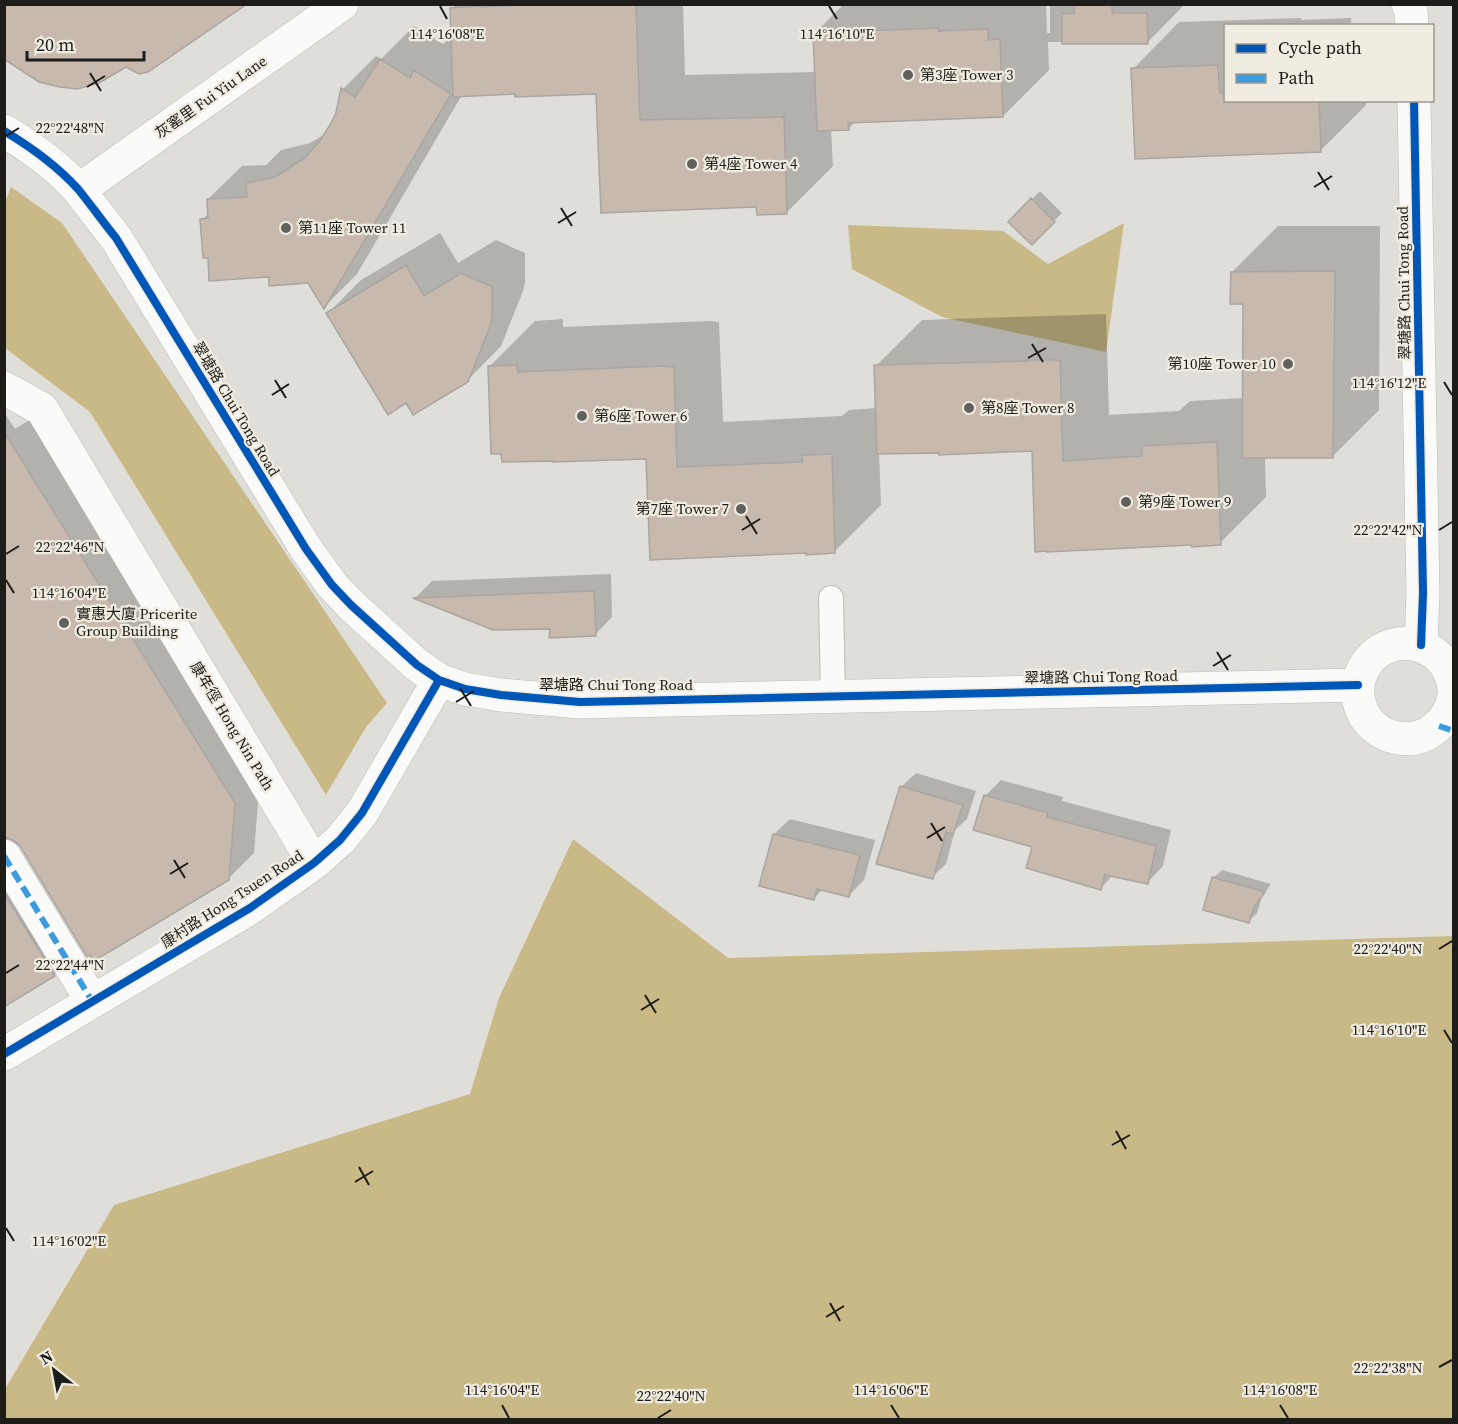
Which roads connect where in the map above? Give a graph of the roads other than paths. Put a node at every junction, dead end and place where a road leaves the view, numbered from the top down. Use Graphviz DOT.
graph roads {
  1 [pos="342,4"];
  2 [pos="1408,4"];
  3 [pos="1412,24"];
  4 [pos="1414,102"];
  5 [pos="4,131"];
  6 [pos="79,190"];
  7 [pos="4,388"];
  8 [pos="831,598"];
  9 [pos="1421,645"];
  10 [pos="440,680"];
  11 [pos="1358,686"];
  12 [pos="1454,688"];
  13 [pos="833,696"];
  14 [pos="1454,696"];
  15 [pos="1446,728"];
  16 [pos="4,856"];
  17 [pos="314,863"];
  18 [pos="92,1001"];
  19 [pos="4,1054"];
  1 -- 6 [label="street, 灰窰里 Fui Yiu Lane"];
  2 -- 3 [label="street"];
  4 -- 9 [label="street, 翠塘路 Chui Tong Road"];
  5 -- 6 [label="street, 翠塘路 Chui Tong Road"];
  6 -- 10 [label="street, 翠塘路 Chui Tong Road"];
  7 -- 17 [label="street, 康年徑 Hong Nin Path"];
  8 -- 13 [label="lane"];
  9 -- 11 [label="street"];
  9 -- 12 [label="street"];
  10 -- 13 [label="street, 翠塘路 Chui Tong Road"];
  10 -- 17 [label="street, 康村路 Hong Tsuen Road"];
  11 -- 13 [label="street, 翠塘路 Chui Tong Road"];
  11 -- 15 [label="street"];
  14 -- 15 [label="street"];
  16 -- 18 [label="street"];
  17 -- 18 [label="street, 康村路 Hong Tsuen Road"];
  18 -- 19 [label="street, 康村路 Hong Tsuen Road"];
}
